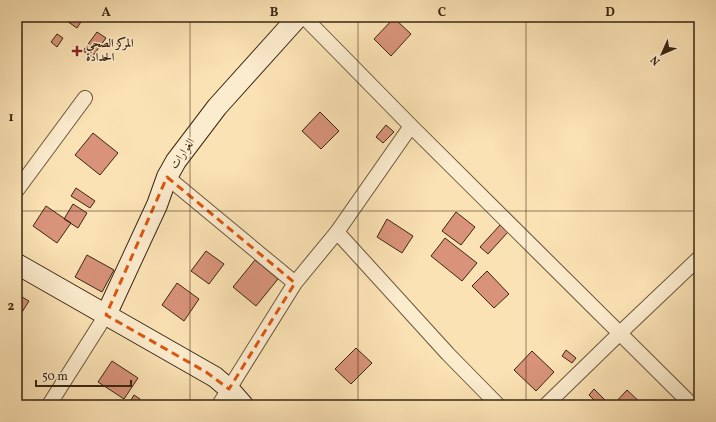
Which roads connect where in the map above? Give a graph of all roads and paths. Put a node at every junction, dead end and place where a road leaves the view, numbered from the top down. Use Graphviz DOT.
graph roads {
  1 [pos="298,17"];
  2 [pos="304,17"];
  3 [pos="85,98"];
  4 [pos="411,126"];
  5 [pos="167,177"];
  6 [pos="17,190"];
  7 [pos="337,232"];
  8 [pos="699,258"];
  9 [pos="17,264"];
  10 [pos="295,283"];
  11 [pos="106,315"];
  12 [pos="620,333"];
  13 [pos="224,397"];
  14 [pos="49,405"];
  15 [pos="243,405"];
  16 [pos="498,405"];
  17 [pos="546,405"];
  18 [pos="692,405"];
  1 -- 5 [label="street, الغوارات"];
  2 -- 4 [label="street"];
  3 -- 6 [label="street"];
  4 -- 7 [label="street"];
  4 -- 12 [label="street"];
  5 -- 10 [label="street"];
  5 -- 11 [label="street, الغوارات"];
  7 -- 10 [label="street"];
  7 -- 16 [label="street"];
  8 -- 12 [label="street"];
  9 -- 11 [label="street"];
  10 -- 13 [label="street"];
  11 -- 13 [label="street"];
  11 -- 14 [label="street"];
  12 -- 17 [label="street"];
  12 -- 18 [label="street"];
  13 -- 15 [label="street"];
}
